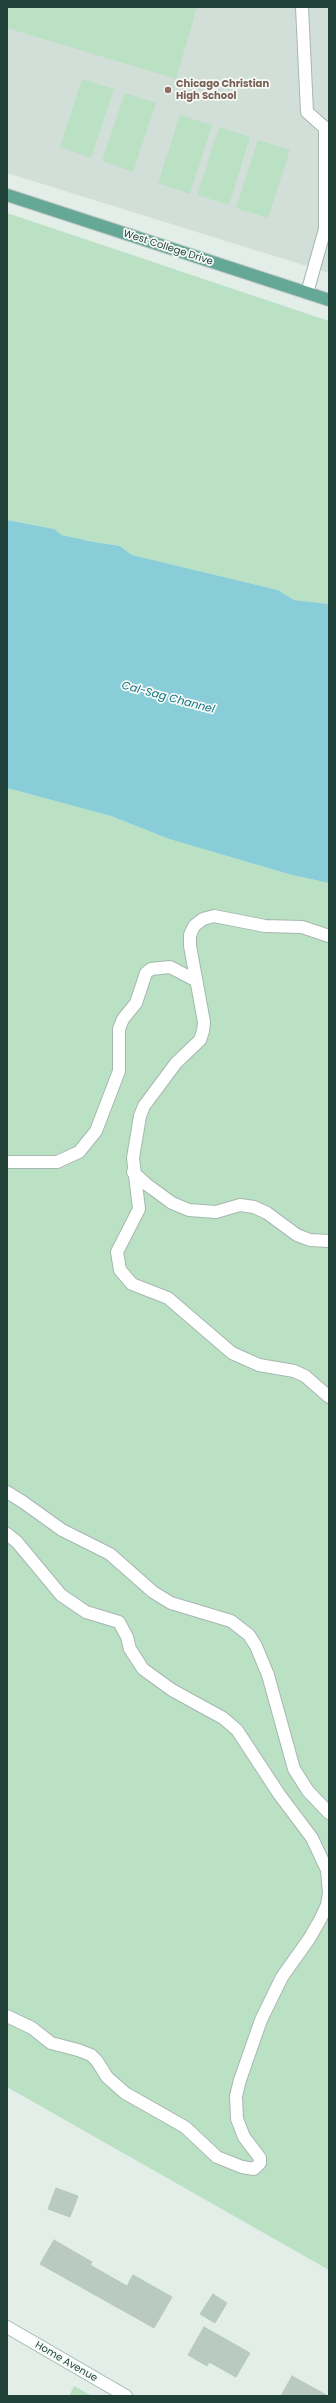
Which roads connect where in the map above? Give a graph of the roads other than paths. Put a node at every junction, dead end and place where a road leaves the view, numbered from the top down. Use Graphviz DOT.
graph roads {
  1 [pos="302,7"];
  2 [pos="327,128"];
  3 [pos="7,195"];
  4 [pos="327,229"];
  5 [pos="307,293"];
  6 [pos="329,300"];
  7 [pos="329,936"];
  8 [pos="195,980"];
  9 [pos="7,1162"];
  10 [pos="133,1172"];
  11 [pos="329,1241"];
  12 [pos="329,1397"];
  13 [pos="7,1492"];
  14 [pos="7,1534"];
  15 [pos="329,1813"];
  16 [pos="7,2016"];
  17 [pos="7,2327"];
  18 [pos="126,2396"];
  1 -- 2 [label="street"];
  2 -- 4 [label="street"];
  3 -- 5 [label="main road, West College Drive"];
  4 -- 5 [label="street"];
  5 -- 6 [label="main road, West College Drive"];
  7 -- 8 [label="street"];
  8 -- 9 [label="street"];
  8 -- 10 [label="street"];
  10 -- 11 [label="street"];
  10 -- 12 [label="street"];
  13 -- 15 [label="street"];
  14 -- 16 [label="street"];
  17 -- 18 [label="street, Home Avenue"];
}
